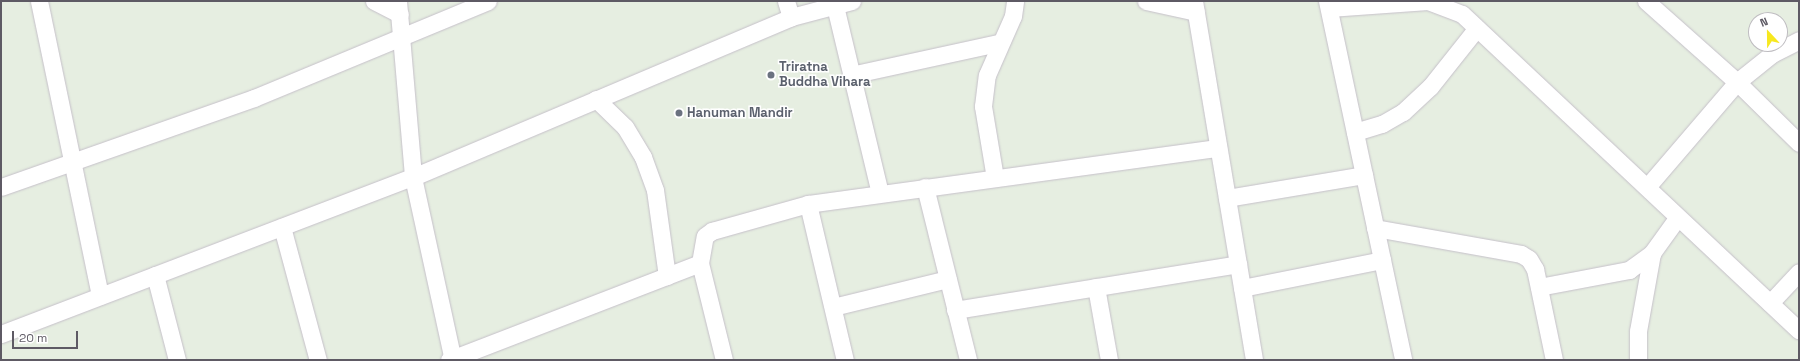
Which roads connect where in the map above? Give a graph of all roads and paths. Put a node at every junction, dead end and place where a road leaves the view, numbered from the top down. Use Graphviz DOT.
graph roads {
  1 [pos="39,1"];
  2 [pos="374,1"];
  3 [pos="488,1"];
  4 [pos="852,1"];
  5 [pos="1146,1"];
  6 [pos="1646,1"];
  7 [pos="1020,2"];
  8 [pos="1446,3"];
  9 [pos="1328,5"];
  10 [pos="835,6"];
  11 [pos="1195,6"];
  12 [pos="399,7"];
  13 [pos="789,9"];
  14 [pos="1477,28"];
  15 [pos="402,36"];
  16 [pos="1799,40"];
  17 [pos="998,44"];
  18 [pos="851,75"];
  19 [pos="1737,82"];
  20 [pos="596,99"];
  21 [pos="1355,132"];
  22 [pos="1799,143"];
  23 [pos="1218,148"];
  24 [pos="72,164"];
  25 [pos="1364,175"];
  26 [pos="413,177"];
  27 [pos="995,178"];
  28 [pos="1,187"];
  29 [pos="925,187"];
  30 [pos="1647,187"];
  31 [pos="880,194"];
  32 [pos="1227,198"];
  33 [pos="808,204"];
  34 [pos="1678,217"];
  35 [pos="282,227"];
  36 [pos="1375,228"];
  37 [pos="1652,253"];
  38 [pos="1382,260"];
  39 [pos="700,263"];
  40 [pos="1238,264"];
  41 [pos="1799,272"];
  42 [pos="155,275"];
  43 [pos="667,276"];
  44 [pos="948,280"];
  45 [pos="1096,287"];
  46 [pos="1539,287"];
  47 [pos="1242,288"];
  48 [pos="100,296"];
  49 [pos="1770,303"];
  50 [pos="833,307"];
  51 [pos="955,310"];
  52 [pos="1799,330"];
  53 [pos="1,334"];
  54 [pos="177,360"];
  55 [pos="318,360"];
  56 [pos="452,360"];
  57 [pos="724,360"];
  58 [pos="845,360"];
  59 [pos="968,360"];
  60 [pos="1109,360"];
  61 [pos="1254,360"];
  62 [pos="1403,360"];
  63 [pos="1554,360"];
  64 [pos="1638,360"];
  1 -- 24 [label="street"];
  2 -- 12 [label="street"];
  3 -- 15 [label="street"];
  4 -- 10 [label="street"];
  5 -- 11 [label="street"];
  6 -- 19 [label="street"];
  7 -- 17 [label="street"];
  8 -- 9 [label="street"];
  8 -- 14 [label="street"];
  9 -- 21 [label="street"];
  10 -- 13 [label="street"];
  10 -- 18 [label="street"];
  11 -- 23 [label="street"];
  12 -- 15 [label="street"];
  13 -- 20 [label="street"];
  14 -- 21 [label="street"];
  14 -- 30 [label="street"];
  15 -- 24 [label="street"];
  15 -- 26 [label="street"];
  16 -- 19 [label="street"];
  17 -- 18 [label="street"];
  17 -- 27 [label="street"];
  18 -- 31 [label="street"];
  19 -- 22 [label="street"];
  19 -- 30 [label="street"];
  20 -- 26 [label="street"];
  20 -- 43 [label="street"];
  21 -- 25 [label="street"];
  23 -- 27 [label="street"];
  23 -- 32 [label="street"];
  24 -- 28 [label="street"];
  24 -- 48 [label="street"];
  25 -- 32 [label="street"];
  25 -- 36 [label="street"];
  26 -- 35 [label="street"];
  26 -- 56 [label="street"];
  27 -- 29 [label="street"];
  29 -- 31 [label="street"];
  29 -- 44 [label="street"];
  30 -- 34 [label="street"];
  31 -- 33 [label="street"];
  32 -- 40 [label="street"];
  33 -- 39 [label="street"];
  33 -- 50 [label="street"];
  34 -- 37 [label="street"];
  34 -- 49 [label="street"];
  35 -- 42 [label="street"];
  35 -- 55 [label="street"];
  36 -- 38 [label="street"];
  36 -- 46 [label="street"];
  37 -- 46 [label="street"];
  37 -- 64 [label="street"];
  38 -- 47 [label="street"];
  38 -- 62 [label="street"];
  39 -- 43 [label="street"];
  39 -- 57 [label="street"];
  40 -- 45 [label="street"];
  40 -- 47 [label="street"];
  41 -- 49 [label="street"];
  42 -- 48 [label="street"];
  42 -- 54 [label="street"];
  43 -- 56 [label="street"];
  44 -- 50 [label="street"];
  44 -- 51 [label="street"];
  45 -- 51 [label="street"];
  45 -- 60 [label="street"];
  46 -- 63 [label="street"];
  47 -- 61 [label="street"];
  48 -- 53 [label="street"];
  49 -- 52 [label="street"];
  50 -- 58 [label="street"];
  51 -- 59 [label="street"];
}
